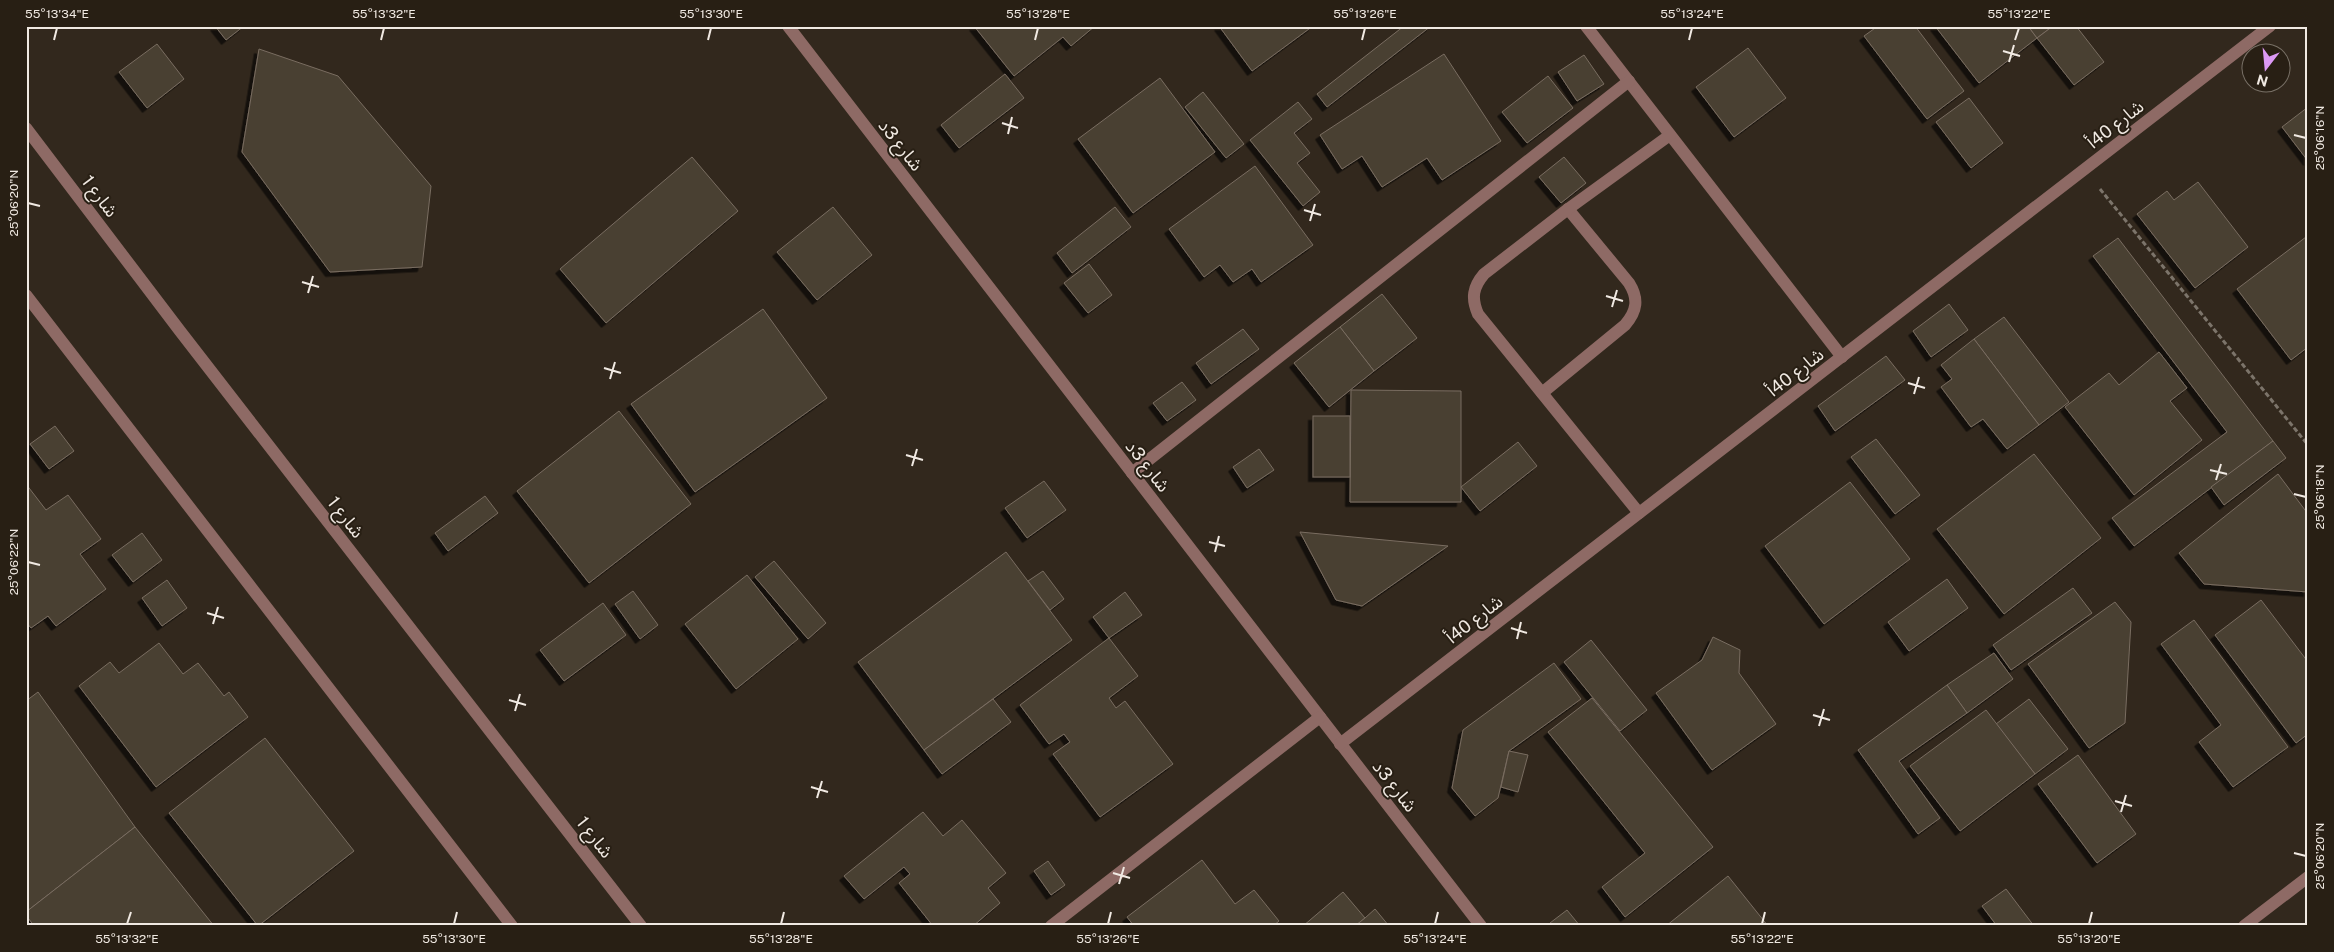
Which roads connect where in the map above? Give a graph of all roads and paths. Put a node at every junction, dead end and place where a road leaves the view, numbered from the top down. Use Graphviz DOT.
graph roads {
  1 [pos="788,26"];
  2 [pos="1586,26"];
  3 [pos="2270,26"];
  4 [pos="1629,81"];
  5 [pos="26,128"];
  6 [pos="1670,135"];
  7 [pos="2085,169"];
  8 [pos="1568,209"];
  9 [pos="26,295"];
  10 [pos="1842,357"];
  11 [pos="1542,393"];
  12 [pos="2308,445"];
  13 [pos="1132,473"];
  14 [pos="1639,514"];
  15 [pos="1320,717"];
  16 [pos="1340,744"];
  17 [pos="2308,877"];
  18 [pos="512,926"];
  19 [pos="641,926"];
  20 [pos="1051,926"];
  21 [pos="1481,926"];
  22 [pos="2244,926"];
  1 -- 13 [label="street, شارع 3د"];
  2 -- 4 [label="street"];
  3 -- 7 [label="street, شارع 40أ"];
  4 -- 6 [label="street"];
  4 -- 13 [label="street"];
  5 -- 19 [label="street, شارع 1"];
  6 -- 8 [label="street"];
  6 -- 10 [label="street"];
  7 -- 10 [label="street, شارع 40أ"];
  7 -- 12 [label="path"];
  8 -- 11 [label="street"];
  8 -- 11 [label="street"];
  9 -- 18 [label="street"];
  10 -- 14 [label="street, شارع 40أ"];
  11 -- 14 [label="street"];
  13 -- 15 [label="street, شارع 3د"];
  14 -- 16 [label="street, شارع 40أ"];
  15 -- 16 [label="street, شارع 3د"];
  15 -- 20 [label="street"];
  16 -- 21 [label="street, شارع 3د"];
  17 -- 22 [label="street"];
}
